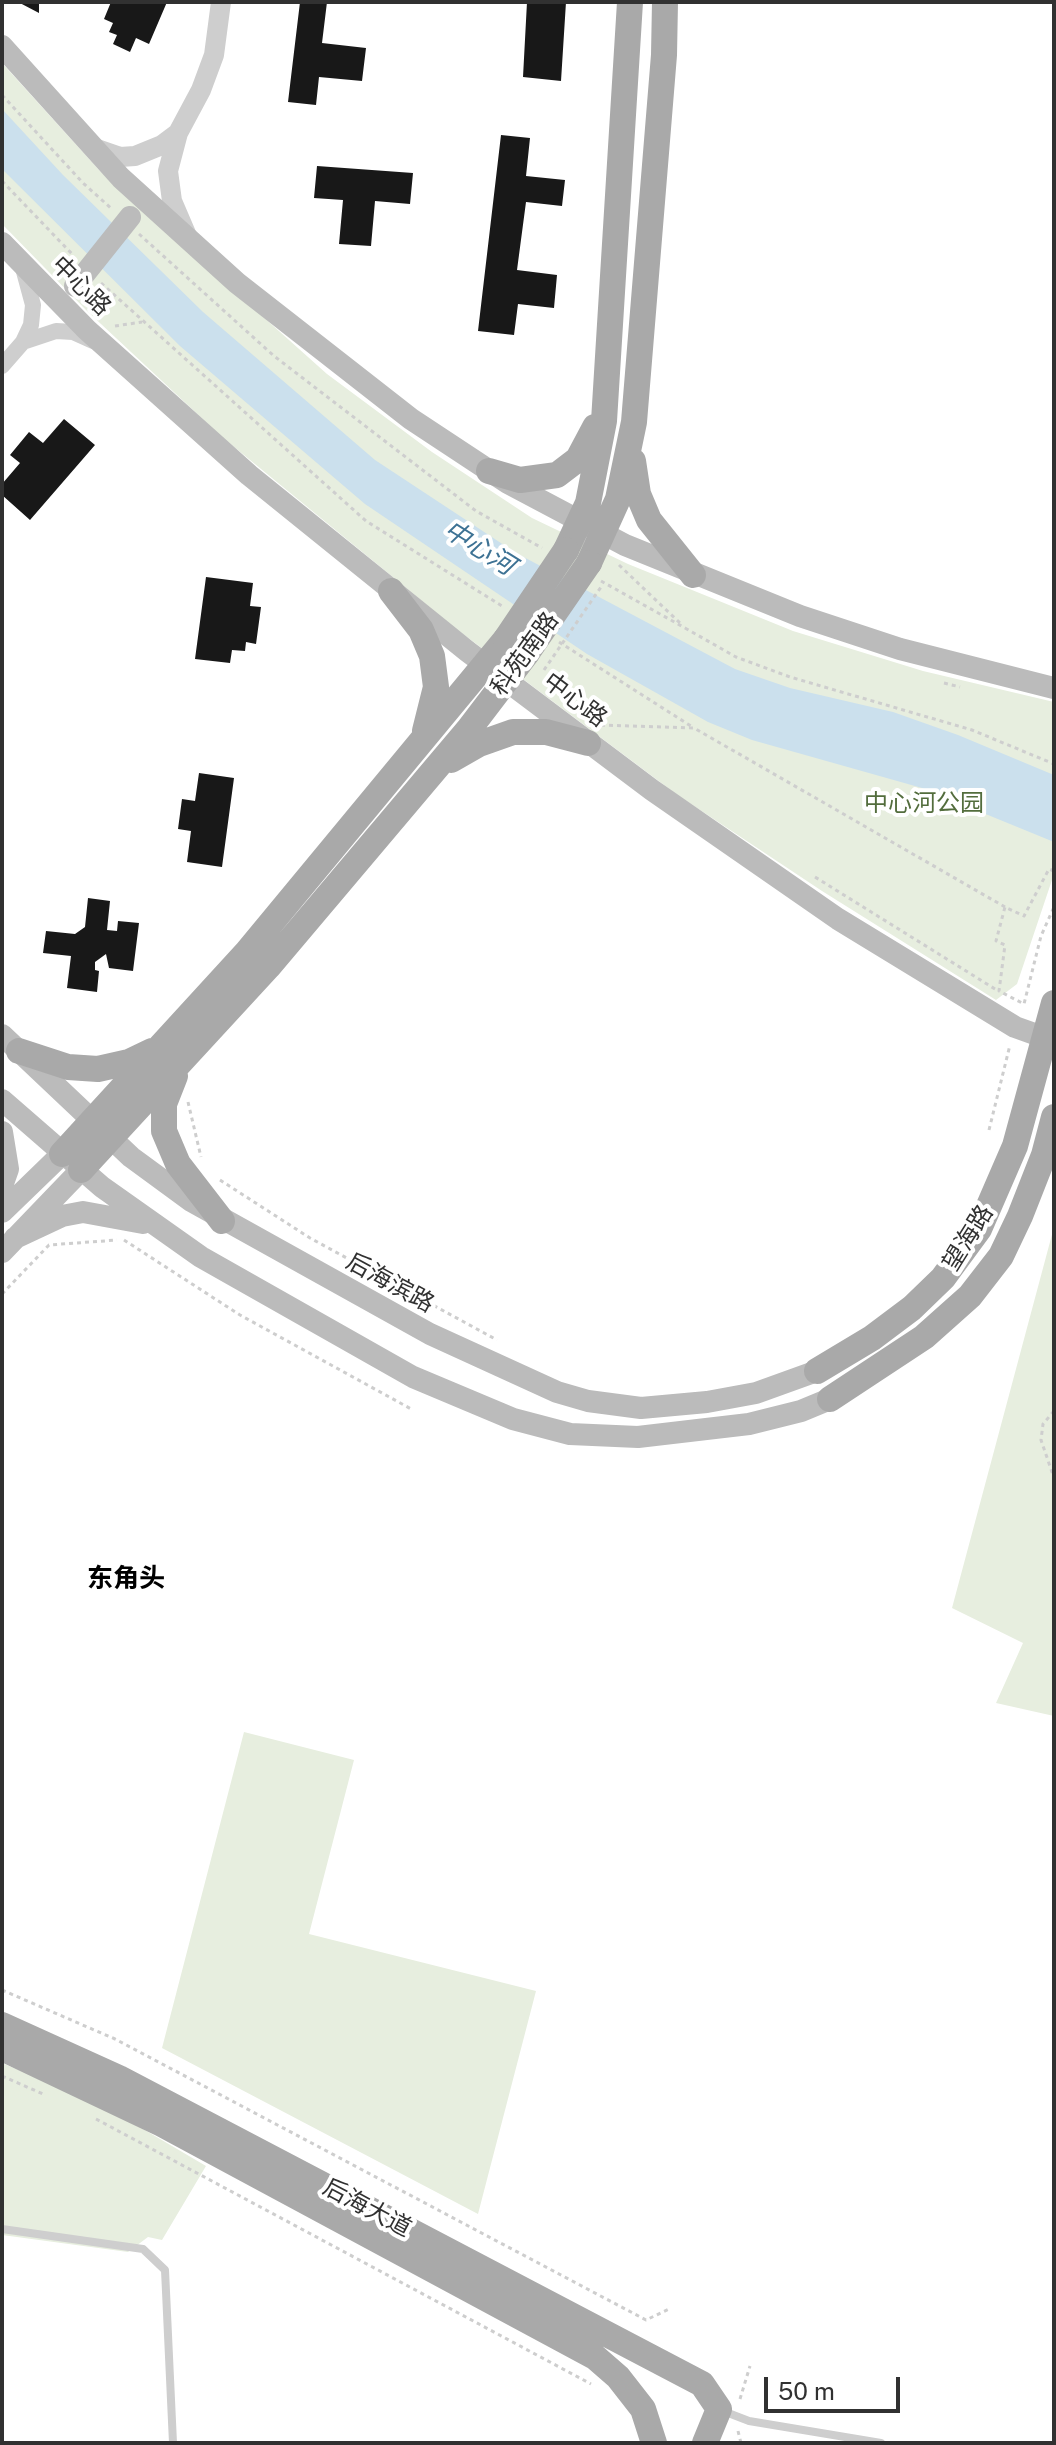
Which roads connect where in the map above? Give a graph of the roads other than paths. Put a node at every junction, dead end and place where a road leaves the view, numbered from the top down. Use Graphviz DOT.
graph roads {
  1 [pos="221,2"];
  2 [pos="630,2"];
  3 [pos="665,2"];
  4 [pos="2,46"];
  5 [pos="178,133"];
  6 [pos="89,145"];
  7 [pos="121,178"];
  8 [pos="159,214"];
  9 [pos="127,218"];
  10 [pos="2,243"];
  11 [pos="191,243"];
  12 [pos="21,263"];
  13 [pos="79,276"];
  14 [pos="38,281"];
  15 [pos="71,315"];
  16 [pos="23,342"];
  17 [pos="106,347"];
  18 [pos="2,366"];
  19 [pos="606,397"];
  20 [pos="634,422"];
  21 [pos="489,471"];
  22 [pos="580,523"];
  23 [pos="604,535"];
  24 [pos="583,563"];
  25 [pos="693,575"];
  26 [pos="391,591"];
  27 [pos="496,673"];
  28 [pos="1054,688"];
  29 [pos="597,738"];
  30 [pos="419,746"];
  31 [pos="435,770"];
  32 [pos="1054,1003"];
  33 [pos="1049,1040"];
  34 [pos="10,1043"];
  35 [pos="165,1043"];
  36 [pos="179,1067"];
  37 [pos="2,1100"];
  38 [pos="1054,1117"];
  39 [pos="102,1130"];
  40 [pos="2,1132"];
  41 [pos="72,1162"];
  42 [pos="2,1186"];
  43 [pos="2,1212"];
  44 [pos="222,1221"];
  45 [pos="157,1227"];
  46 [pos="8,1245"];
  47 [pos="817,1371"];
  48 [pos="830,1399"];
  49 [pos="2,2025"];
  50 [pos="2,2048"];
  51 [pos="2,2229"];
  52 [pos="719,2409"];
  53 [pos="173,2443"];
  54 [pos="654,2443"];
  55 [pos="705,2443"];
  56 [pos="881,2443"];
  1 -- 5 [label="street"];
  2 -- 19 [label="main road, 科苑南路"];
  3 -- 20 [label="main road, 科苑南路"];
  4 -- 6 [label="main road"];
  5 -- 6 [label="street"];
  5 -- 11 [label="street"];
  6 -- 7 [label="main road"];
  7 -- 8 [label="main road"];
  7 -- 9 [label="main road"];
  8 -- 9 [label="main road"];
  8 -- 11 [label="main road"];
  9 -- 13 [label="main road"];
  10 -- 12 [label="main road, 中心路"];
  11 -- 21 [label="main road"];
  12 -- 14 [label="main road, 中心路"];
  12 -- 16 [label="street"];
  13 -- 14 [label="main road"];
  13 -- 15 [label="main road"];
  14 -- 15 [label="main road, 中心路"];
  15 -- 17 [label="main road, 中心路"];
  16 -- 17 [label="street"];
  16 -- 18 [label="street"];
  17 -- 26 [label="main road, 中心路"];
  19 -- 21 [label="main road"];
  19 -- 22 [label="main road, 科苑南路"];
  20 -- 23 [label="main road, 科苑南路"];
  20 -- 25 [label="main road"];
  21 -- 22 [label="main road"];
  22 -- 23 [label="main road"];
  22 -- 24 [label="main road, 科苑南路"];
  23 -- 24 [label="main road, 科苑南路"];
  23 -- 25 [label="main road"];
  24 -- 27 [label="main road, 科苑南路, bridge"];
  25 -- 28 [label="main road"];
  26 -- 27 [label="main road, 中心路"];
  26 -- 30 [label="main road"];
  27 -- 29 [label="main road, 中心路"];
  27 -- 30 [label="main road, 科苑南路"];
  27 -- 31 [label="main road, 科苑南路"];
  29 -- 31 [label="main road"];
  29 -- 33 [label="main road, 中心路"];
  30 -- 35 [label="main road, 科苑南路"];
  31 -- 36 [label="main road, 科苑南路"];
  32 -- 33 [label="main road, 望海路"];
  33 -- 47 [label="main road, 望海路"];
  34 -- 35 [label="main road"];
  34 -- 39 [label="main road, 后海滨路"];
  35 -- 39 [label="main road, 科苑南路"];
  36 -- 39 [label="main road, 科苑南路"];
  36 -- 44 [label="main road"];
  37 -- 41 [label="main road"];
  38 -- 48 [label="main road, 望海路"];
  39 -- 41 [label="main road, 科苑南路"];
  39 -- 44 [label="main road, 后海滨路"];
  40 -- 42 [label="main road"];
  41 -- 43 [label="main road"];
  41 -- 45 [label="main road"];
  41 -- 46 [label="main road"];
  44 -- 47 [label="main road, 后海滨路"];
  45 -- 46 [label="main road"];
  45 -- 48 [label="main road"];
  49 -- 52 [label="main road, 后海大道"];
  50 -- 54 [label="main road, 后海大道"];
  51 -- 53 [label="lane"];
  52 -- 55 [label="main road"];
  52 -- 56 [label="lane"];
}
